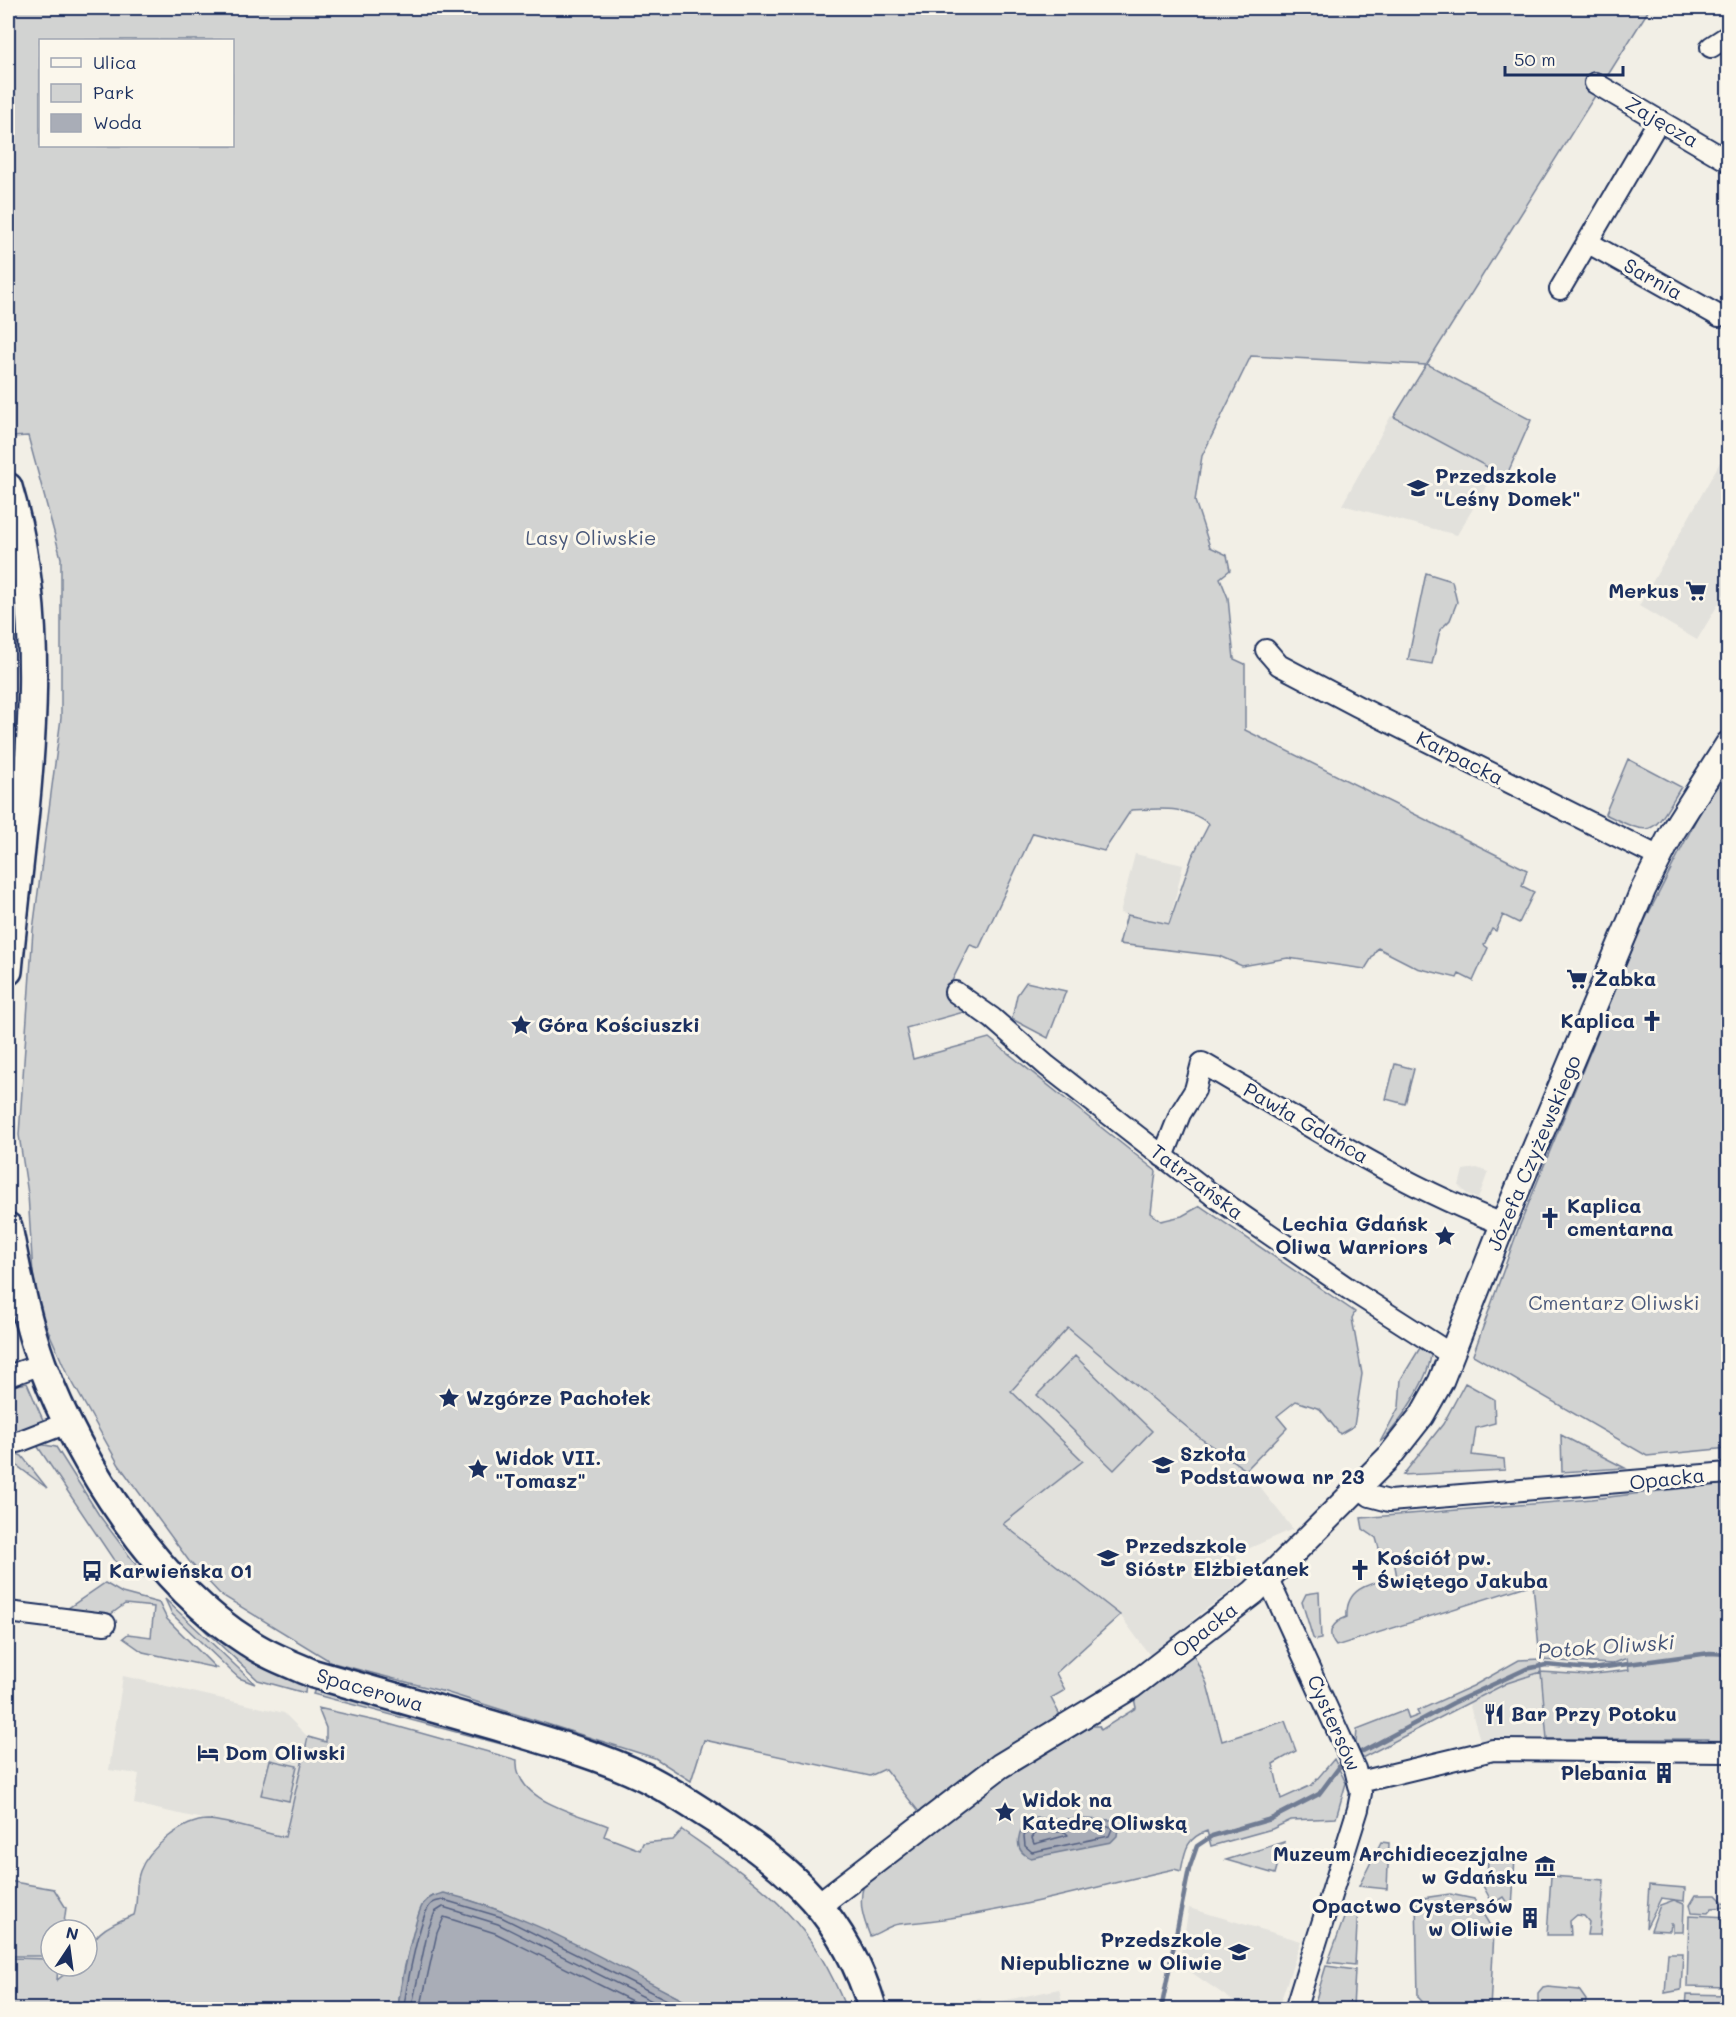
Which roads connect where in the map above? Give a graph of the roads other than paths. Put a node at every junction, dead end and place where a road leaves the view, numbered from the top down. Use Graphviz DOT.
graph roads {
  1 [pos="1728,36"];
  2 [pos="1711,47"];
  3 [pos="1596,83"];
  4 [pos="1659,120"];
  5 [pos="1728,161"];
  6 [pos="1587,242"];
  7 [pos="1560,289"];
  8 [pos="1719,316"];
  9 [pos="8,487"];
  10 [pos="1266,650"];
  11 [pos="1728,744"];
  12 [pos="1659,857"];
  13 [pos="8,971"];
  14 [pos="955,992"];
  15 [pos="1163,1157"];
  16 [pos="1503,1224"];
  17 [pos="8,1227"];
  18 [pos="1452,1355"];
  19 [pos="42,1364"];
  20 [pos="8,1376"];
  21 [pos="67,1423"];
  22 [pos="8,1441"];
  23 [pos="1728,1473"];
  24 [pos="1360,1488"];
  25 [pos="1268,1579"];
  26 [pos="8,1612"];
  27 [pos="105,1624"];
  28 [pos="1727,1752"];
  29 [pos="1360,1782"];
  30 [pos="846,1883"];
  31 [pos="800,1884"];
  32 [pos="820,1904"];
  33 [pos="873,2010"];
  34 [pos="1295,2010"];
  1 -- 2 [label="street"];
  3 -- 4 [label="street, Zajęcza"];
  4 -- 5 [label="street, Zajęcza"];
  4 -- 6 [label="street"];
  6 -- 7 [label="street"];
  6 -- 8 [label="street, Sarnia"];
  9 -- 13 [label="main road"];
  10 -- 12 [label="street, Karpacka"];
  11 -- 12 [label="street, Józefa Czyżewskiego"];
  12 -- 16 [label="street, Józefa Czyżewskiego"];
  14 -- 15 [label="street, Tatrzańska"];
  15 -- 16 [label="street, Pawła Gdańca"];
  15 -- 18 [label="street, Tatrzańska"];
  16 -- 18 [label="street, Józefa Czyżewskiego"];
  17 -- 19 [label="main road, Spacerowa"];
  18 -- 24 [label="street, Józefa Czyżewskiego"];
  19 -- 20 [label="street"];
  19 -- 21 [label="main road, Spacerowa"];
  21 -- 22 [label="street"];
  21 -- 31 [label="main road, Spacerowa"];
  23 -- 24 [label="street, Opacka"];
  24 -- 25 [label="street, Opacka"];
  25 -- 29 [label="street, Cystersów"];
  25 -- 30 [label="street, Opacka"];
  26 -- 27 [label="street"];
  28 -- 29 [label="street"];
  29 -- 34 [label="street, Cystersów"];
  30 -- 31 [label="street"];
  30 -- 32 [label="street, Opacka"];
  31 -- 32 [label="main road, Spacerowa"];
  32 -- 33 [label="main road, Spacerowa"];
}
